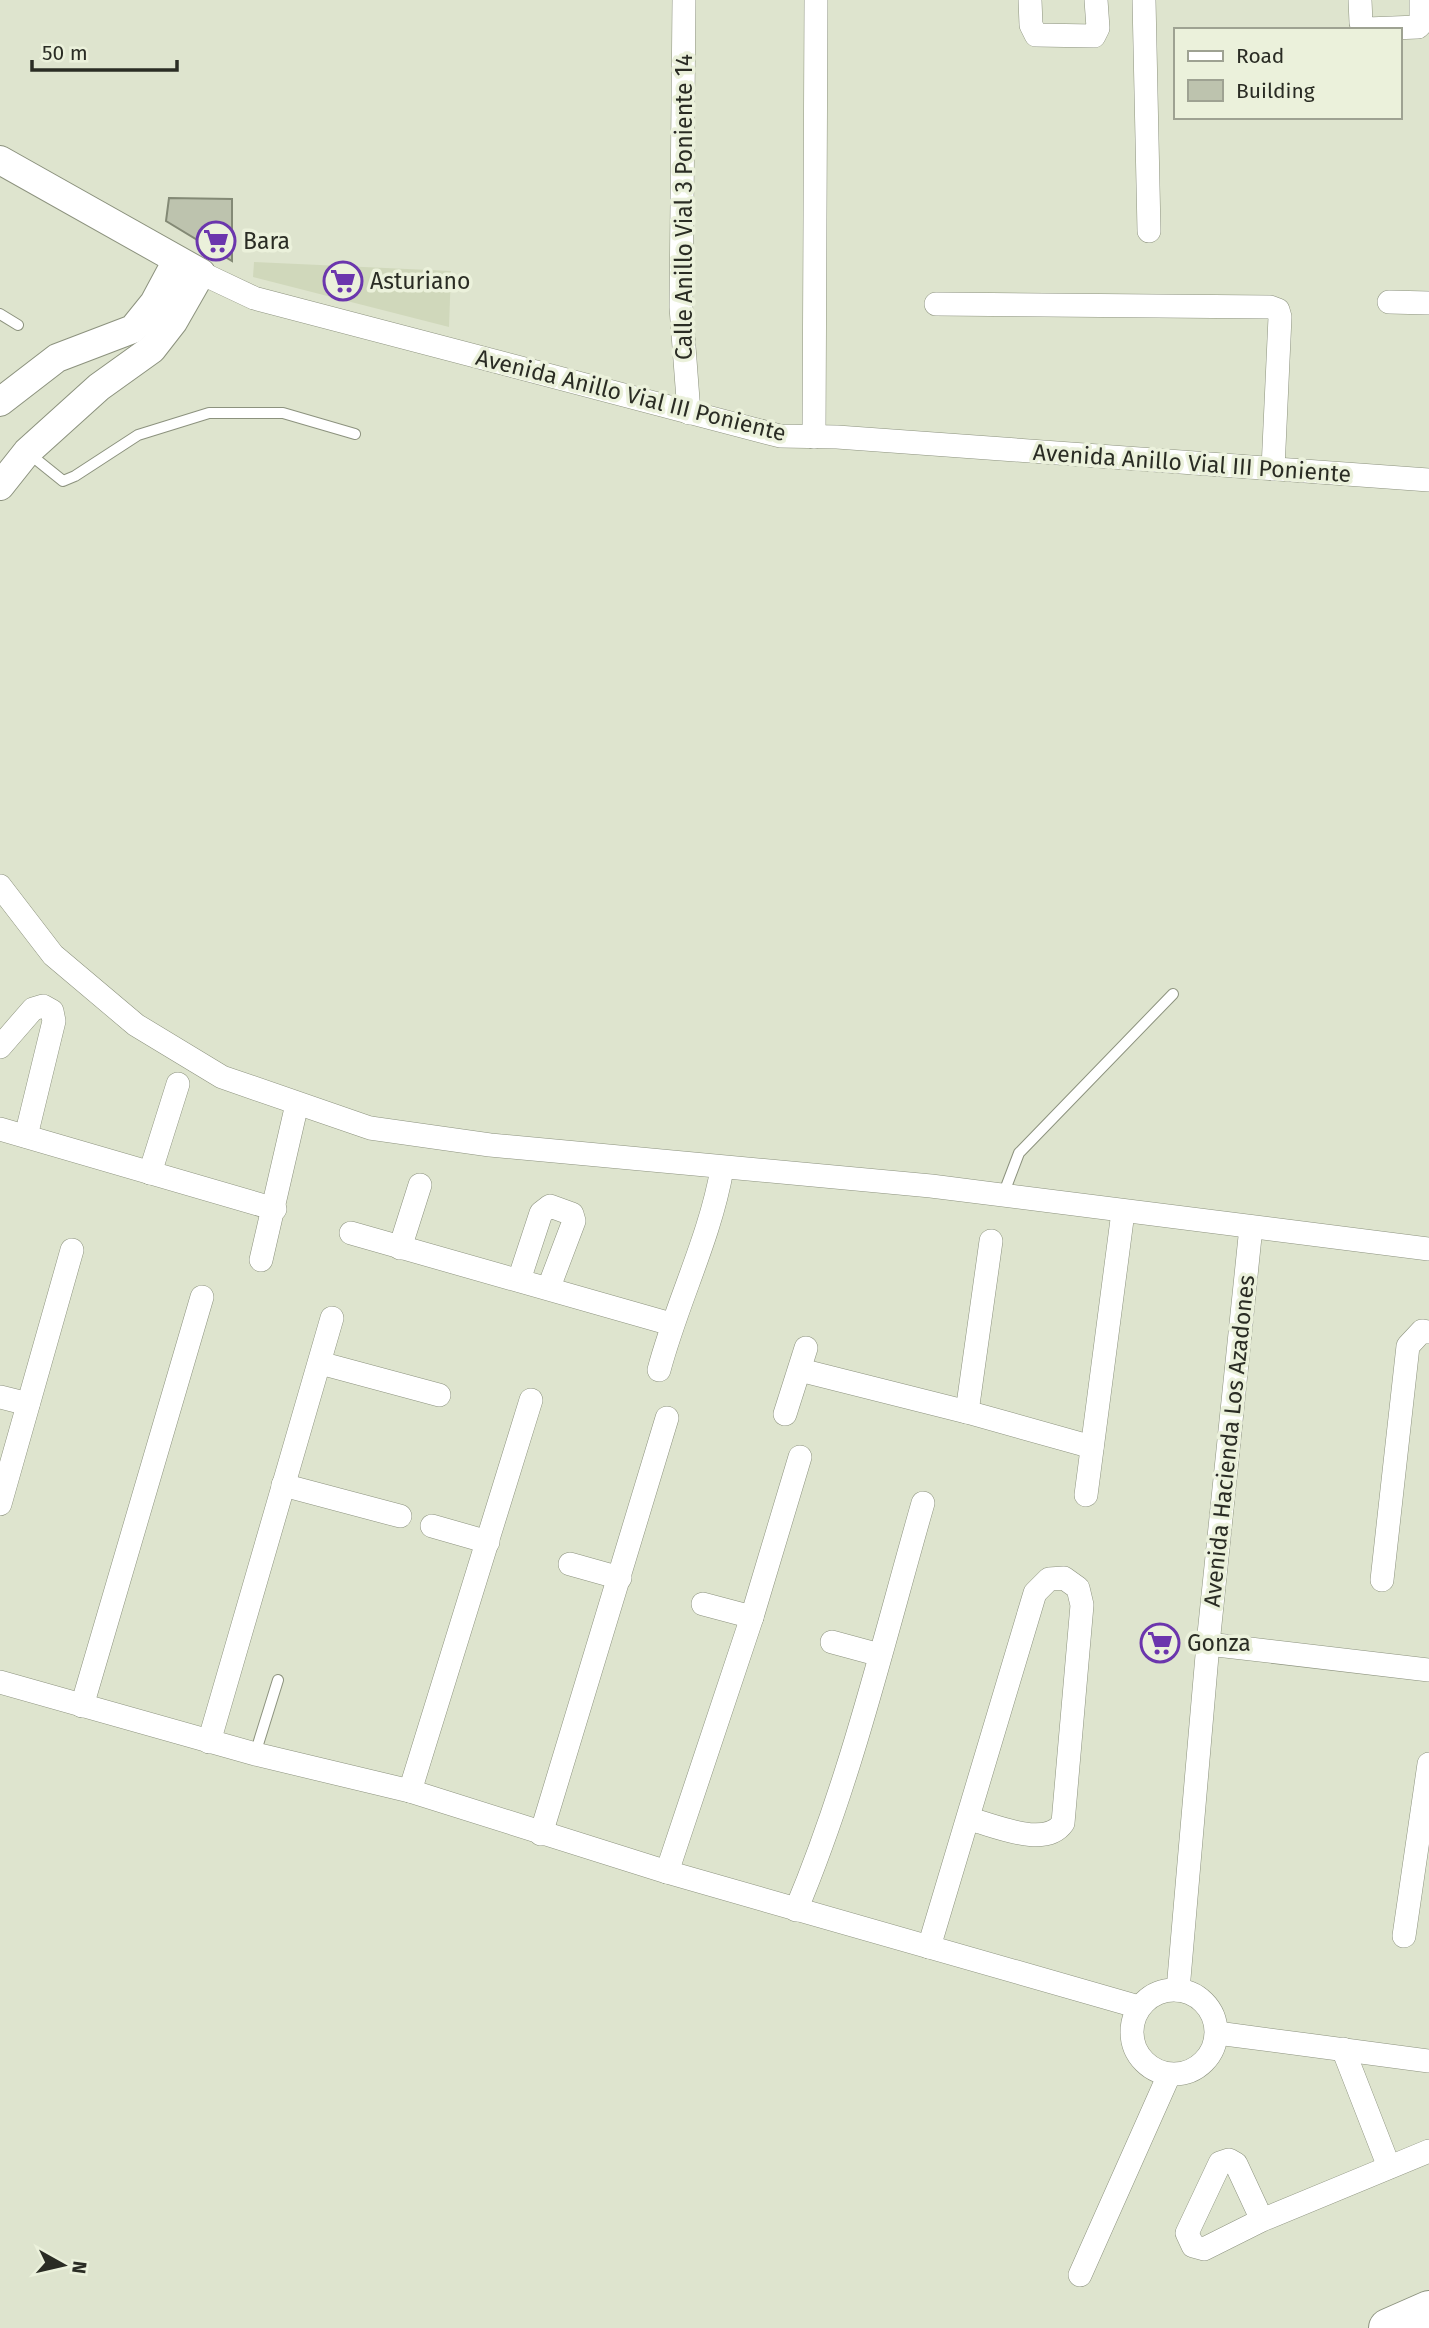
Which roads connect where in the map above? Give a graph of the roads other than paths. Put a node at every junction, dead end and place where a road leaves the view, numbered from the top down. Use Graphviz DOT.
graph roads {
  1 [pos="684,0"];
  2 [pos="816,0"];
  3 [pos="1030,0"];
  4 [pos="1096,0"];
  5 [pos="1144,0"];
  6 [pos="1360,0"];
  7 [pos="1421,0"];
  8 [pos="1366,28"];
  9 [pos="1392,28"];
  10 [pos="0,160"];
  11 [pos="1149,231"];
  12 [pos="188,267"];
  13 [pos="1389,302"];
  14 [pos="1429,303"];
  15 [pos="936,304"];
  16 [pos="0,314"];
  17 [pos="18,325"];
  18 [pos="78,351"];
  19 [pos="99,387"];
  20 [pos="0,402"];
  21 [pos="689,413"];
  22 [pos="355,434"];
  23 [pos="814,437"];
  24 [pos="27,452"];
  25 [pos="1273,469"];
  26 [pos="1429,480"];
  27 [pos="0,486"];
  28 [pos="0,886"];
  29 [pos="1173,994"];
  30 [pos="0,1047"];
  31 [pos="178,1084"];
  32 [pos="297,1104"];
  33 [pos="0,1129"];
  34 [pos="26,1136"];
  35 [pos="722,1168"];
  36 [pos="150,1173"];
  37 [pos="420,1185"];
  38 [pos="1003,1197"];
  39 [pos="275,1209"];
  40 [pos="1123,1212"];
  41 [pos="1251,1227"];
  42 [pos="351,1233"];
  43 [pos="991,1241"];
  44 [pos="400,1248"];
  45 [pos="1429,1249"];
  46 [pos="72,1250"];
  47 [pos="261,1260"];
  48 [pos="519,1280"];
  49 [pos="549,1287"];
  50 [pos="202,1297"];
  51 [pos="331,1318"];
  52 [pos="671,1324"];
  53 [pos="1429,1332"];
  54 [pos="320,1363"];
  55 [pos="659,1370"];
  56 [pos="439,1395"];
  57 [pos="0,1397"];
  58 [pos="531,1400"];
  59 [pos="28,1404"];
  60 [pos="967,1412"];
  61 [pos="785,1414"];
  62 [pos="667,1418"];
  63 [pos="1092,1447"];
  64 [pos="800,1457"];
  65 [pos="283,1485"];
  66 [pos="1086,1495"];
  67 [pos="923,1503"];
  68 [pos="0,1504"];
  69 [pos="400,1516"];
  70 [pos="432,1526"];
  71 [pos="488,1542"];
  72 [pos="570,1564"];
  73 [pos="621,1578"];
  74 [pos="1382,1580"];
  75 [pos="703,1605"];
  76 [pos="752,1617"];
  77 [pos="832,1642"];
  78 [pos="1209,1644"];
  79 [pos="880,1655"];
  80 [pos="1429,1670"];
  81 [pos="278,1680"];
  82 [pos="0,1682"];
  83 [pos="82,1706"];
  84 [pos="209,1742"];
  85 [pos="255,1754"];
  86 [pos="1429,1764"];
  87 [pos="410,1791"];
  88 [pos="969,1819"];
  89 [pos="541,1834"];
  90 [pos="667,1872"];
  91 [pos="796,1910"];
  92 [pos="1404,1936"];
  93 [pos="929,1947"];
  94 [pos="1178,1990"];
  95 [pos="1139,2007"];
  96 [pos="1217,2033"];
  97 [pos="1343,2049"];
  98 [pos="1429,2061"];
  99 [pos="1169,2075"];
  100 [pos="1429,2151"];
  101 [pos="1389,2167"];
  102 [pos="1262,2220"];
  103 [pos="1080,2275"];
  104 [pos="1429,2310"];
  105 [pos="1388,2328"];
  1 -- 21 [label="street, Calle Anillo Vial 3 Poniente 14"];
  2 -- 23 [label="street"];
  3 -- 4 [label="street"];
  5 -- 11 [label="street"];
  6 -- 8 [label="street"];
  7 -- 9 [label="street"];
  10 -- 12 [label="street, Avenida Anillo Vial III Poniente"];
  12 -- 18 [label="street"];
  12 -- 19 [label="street"];
  12 -- 21 [label="street, Avenida Anillo Vial III Poniente"];
  13 -- 14 [label="street"];
  15 -- 25 [label="street"];
  16 -- 17 [label="lane"];
  18 -- 19 [label="street"];
  18 -- 20 [label="street"];
  19 -- 24 [label="street"];
  21 -- 23 [label="street, Avenida Anillo Vial III Poniente"];
  22 -- 24 [label="lane"];
  23 -- 25 [label="street, Avenida Anillo Vial III Poniente"];
  24 -- 27 [label="street"];
  25 -- 26 [label="street, Avenida Anillo Vial III Poniente"];
  28 -- 32 [label="street"];
  29 -- 38 [label="lane"];
  30 -- 34 [label="street"];
  31 -- 36 [label="street"];
  32 -- 35 [label="street"];
  32 -- 39 [label="street"];
  33 -- 34 [label="street"];
  34 -- 36 [label="street"];
  35 -- 38 [label="street"];
  35 -- 52 [label="street"];
  36 -- 39 [label="street"];
  37 -- 44 [label="street"];
  38 -- 40 [label="street"];
  39 -- 47 [label="street"];
  40 -- 41 [label="street"];
  40 -- 63 [label="street"];
  41 -- 45 [label="street"];
  41 -- 78 [label="street, Avenida Hacienda Los Azadones"];
  42 -- 44 [label="street"];
  43 -- 60 [label="street"];
  44 -- 48 [label="street"];
  46 -- 59 [label="street"];
  48 -- 49 [label="street"];
  48 -- 49 [label="street"];
  49 -- 52 [label="street"];
  50 -- 83 [label="street"];
  51 -- 54 [label="street"];
  52 -- 55 [label="street"];
  53 -- 74 [label="street"];
  54 -- 56 [label="street"];
  54 -- 65 [label="street"];
  57 -- 59 [label="street"];
  58 -- 71 [label="street"];
  59 -- 68 [label="street"];
  60 -- 61 [label="street"];
  60 -- 63 [label="street"];
  62 -- 73 [label="street"];
  63 -- 66 [label="street"];
  64 -- 76 [label="street"];
  65 -- 69 [label="street"];
  65 -- 84 [label="street"];
  67 -- 79 [label="street"];
  70 -- 71 [label="street"];
  71 -- 87 [label="street"];
  72 -- 73 [label="street"];
  73 -- 89 [label="street"];
  75 -- 76 [label="street"];
  76 -- 90 [label="street"];
  77 -- 79 [label="street"];
  78 -- 80 [label="street"];
  78 -- 94 [label="street, Avenida Hacienda Los Azadones"];
  79 -- 91 [label="street"];
  81 -- 85 [label="lane"];
  82 -- 83 [label="street"];
  83 -- 84 [label="street"];
  84 -- 85 [label="street"];
  85 -- 87 [label="street"];
  86 -- 92 [label="street"];
  87 -- 89 [label="street"];
  88 -- 88 [label="street"];
  88 -- 93 [label="street"];
  89 -- 90 [label="street"];
  90 -- 91 [label="street"];
  91 -- 93 [label="street"];
  93 -- 95 [label="street"];
  94 -- 95 [label="street"];
  94 -- 96 [label="street"];
  95 -- 99 [label="street"];
  96 -- 97 [label="street"];
  96 -- 99 [label="street"];
  97 -- 98 [label="street"];
  97 -- 101 [label="street"];
  99 -- 103 [label="street"];
  100 -- 101 [label="street"];
  101 -- 102 [label="street"];
  104 -- 105 [label="highway"];
}
